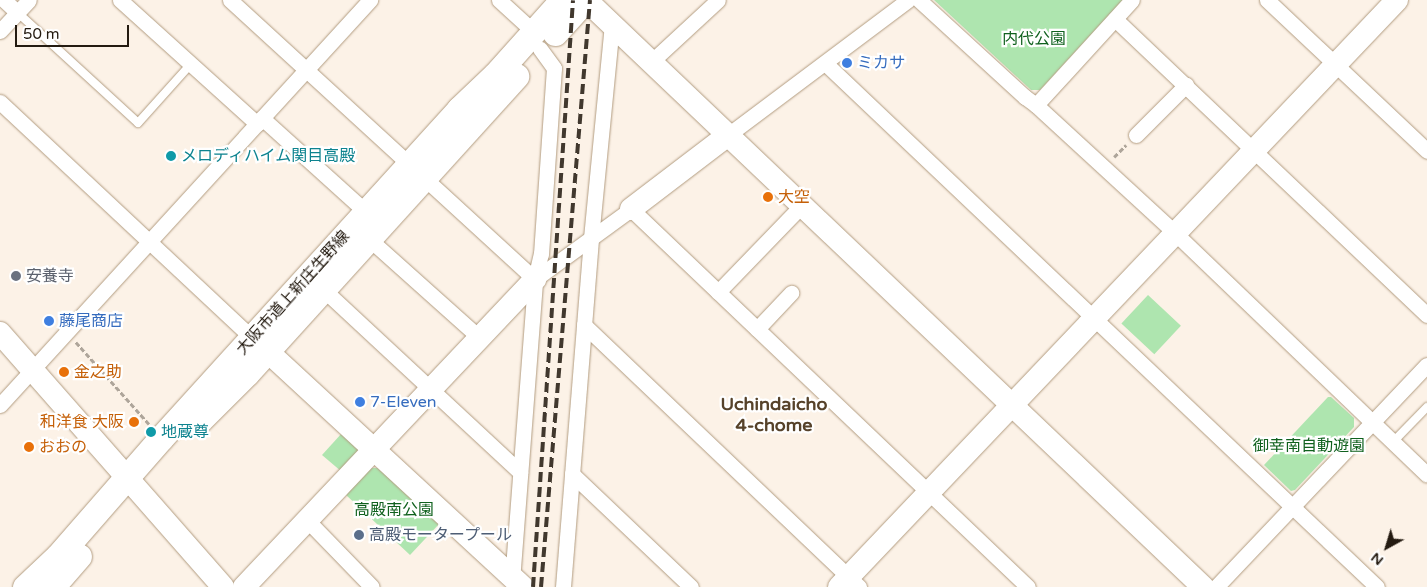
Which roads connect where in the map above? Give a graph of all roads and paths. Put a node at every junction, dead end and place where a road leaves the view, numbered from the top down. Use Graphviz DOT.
graph roads {
  1 [pos="4,0"];
  2 [pos="29,0"];
  3 [pos="120,0"];
  4 [pos="230,0"];
  5 [pos="499,0"];
  6 [pos="562,0"];
  7 [pos="585,0"];
  8 [pos="718,0"];
  9 [pos="908,0"];
  10 [pos="919,0"];
  11 [pos="1132,0"];
  12 [pos="1267,0"];
  13 [pos="1397,0"];
  14 [pos="362,3"];
  15 [pos="17,12"];
  16 [pos="1115,19"];
  17 [pos="612,25"];
  18 [pos="0,30"];
  19 [pos="537,40"];
  20 [pos="651,62"];
  21 [pos="825,63"];
  22 [pos="190,65"];
  23 [pos="1336,65"];
  24 [pos="306,69"];
  25 [pos="1186,85"];
  26 [pos="0,102"];
  27 [pos="1036,105"];
  28 [pos="259,121"];
  29 [pos="728,135"];
  30 [pos="1136,135"];
  31 [pos="1254,150"];
  32 [pos="1427,151"];
  33 [pos="1104,168"];
  34 [pos="416,171"];
  35 [pos="802,205"];
  36 [pos="631,209"];
  37 [pos="366,212"];
  38 [pos="1175,233"];
  39 [pos="368,238"];
  40 [pos="591,238"];
  41 [pos="149,244"];
  42 [pos="535,279"];
  43 [pos="323,289"];
  44 [pos="718,292"];
  45 [pos="791,293"];
  46 [pos="1427,315"];
  47 [pos="1094,318"];
  48 [pos="584,325"];
  49 [pos="757,329"];
  50 [pos="0,333"];
  51 [pos="67,333"];
  52 [pos="480,338"];
  53 [pos="259,344"];
  54 [pos="1426,369"];
  55 [pos="33,371"];
  56 [pos="431,389"];
  57 [pos="0,405"];
  58 [pos="1012,405"];
  59 [pos="1427,407"];
  60 [pos="1372,423"];
  61 [pos="161,438"];
  62 [pos="1392,442"];
  63 [pos="374,449"];
  64 [pos="520,472"];
  65 [pos="572,474"];
  66 [pos="1427,475"];
  67 [pos="133,482"];
  68 [pos="929,492"];
  69 [pos="1292,507"];
  70 [pos="307,520"];
  71 [pos="516,584"];
  72 [pos="849,584"];
  73 [pos="26,587"];
  74 [pos="52,587"];
  75 [pos="223,587"];
  76 [pos="244,587"];
  77 [pos="372,587"];
  78 [pos="563,587"];
  79 [pos="691,587"];
  80 [pos="1028,587"];
  81 [pos="1203,587"];
  82 [pos="1216,587"];
  83 [pos="1377,587"];
  1 -- 15 [label="street"];
  2 -- 15 [label="street"];
  3 -- 22 [label="street"];
  4 -- 24 [label="street"];
  5 -- 19 [label="street"];
  6 -- 19 [label="main road, 大阪市道上新庄生野線"];
  7 -- 17 [label="street"];
  7 -- 19 [label="main road, 大阪市道上新庄生野線"];
  8 -- 20 [label="street"];
  9 -- 21 [label="street"];
  10 -- 27 [label="street"];
  11 -- 16 [label="street"];
  12 -- 23 [label="street"];
  13 -- 23 [label="street"];
  14 -- 24 [label="street"];
  15 -- 18 [label="street"];
  15 -- 22 [label="lane"];
  16 -- 25 [label="street"];
  16 -- 27 [label="street"];
  17 -- 20 [label="street"];
  17 -- 40 [label="street"];
  19 -- 34 [label="main road, 大阪市道上新庄生野線"];
  19 -- 42 [label="street"];
  20 -- 29 [label="street"];
  21 -- 29 [label="street"];
  21 -- 47 [label="street"];
  22 -- 28 [label="street"];
  23 -- 31 [label="street"];
  23 -- 32 [label="street"];
  24 -- 28 [label="street"];
  24 -- 34 [label="street"];
  25 -- 30 [label="street"];
  25 -- 31 [label="street"];
  26 -- 41 [label="street"];
  27 -- 33 [label="street"];
  28 -- 37 [label="street"];
  28 -- 41 [label="street"];
  29 -- 35 [label="street"];
  29 -- 36 [label="street"];
  30 -- 33 [label="path"];
  31 -- 38 [label="street"];
  31 -- 46 [label="street"];
  33 -- 38 [label="street"];
  34 -- 37 [label="main road, 大阪市道上新庄生野線"];
  34 -- 39 [label="main road, 大阪市道上新庄生野線"];
  34 -- 42 [label="street"];
  35 -- 44 [label="street"];
  35 -- 58 [label="street"];
  36 -- 40 [label="street"];
  36 -- 44 [label="street"];
  37 -- 53 [label="main road, 大阪市道上新庄生野線"];
  38 -- 47 [label="street"];
  38 -- 60 [label="street"];
  39 -- 43 [label="main road, 大阪市道上新庄生野線"];
  39 -- 52 [label="street"];
  40 -- 42 [label="street"];
  40 -- 48 [label="street"];
  41 -- 51 [label="street"];
  41 -- 53 [label="street"];
  42 -- 52 [label="street"];
  42 -- 64 [label="street"];
  43 -- 53 [label="main road, 大阪市道上新庄生野線"];
  43 -- 56 [label="street"];
  44 -- 49 [label="street"];
  45 -- 49 [label="street"];
  47 -- 58 [label="street"];
  47 -- 69 [label="street"];
  48 -- 65 [label="street"];
  48 -- 72 [label="street"];
  49 -- 68 [label="street"];
  50 -- 55 [label="street"];
  51 -- 55 [label="street"];
  51 -- 61 [label="path"];
  52 -- 56 [label="street"];
  53 -- 61 [label="main road, 大阪市道上新庄生野線"];
  53 -- 63 [label="street"];
  53 -- 67 [label="main road, 大阪市道上新庄生野線"];
  54 -- 60 [label="street"];
  55 -- 57 [label="street"];
  55 -- 67 [label="street"];
  56 -- 63 [label="street"];
  56 -- 64 [label="street"];
  58 -- 68 [label="street"];
  58 -- 81 [label="street"];
  59 -- 62 [label="lane"];
  60 -- 62 [label="street"];
  60 -- 69 [label="street"];
  61 -- 67 [label="main road, 大阪市道上新庄生野線"];
  62 -- 66 [label="street"];
  63 -- 70 [label="street"];
  63 -- 71 [label="street"];
  64 -- 71 [label="street"];
  65 -- 78 [label="street"];
  65 -- 79 [label="street"];
  67 -- 73 [label="main road, 大阪市道上新庄生野線"];
  67 -- 74 [label="main road, 大阪市道上新庄生野線"];
  67 -- 75 [label="street"];
  68 -- 72 [label="street"];
  68 -- 80 [label="street"];
  69 -- 82 [label="street"];
  69 -- 83 [label="street"];
  70 -- 76 [label="street"];
  70 -- 77 [label="street"];
}
